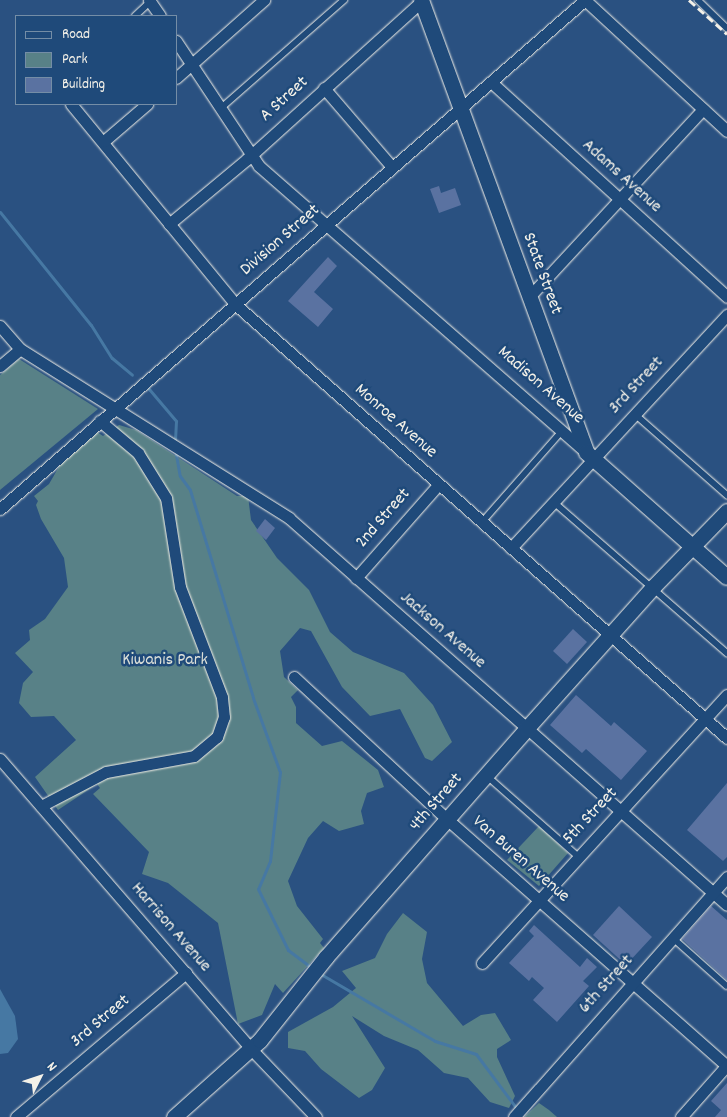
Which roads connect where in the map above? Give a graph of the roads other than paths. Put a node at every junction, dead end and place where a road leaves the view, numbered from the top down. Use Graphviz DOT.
graph roads {
  1 [pos="264,0"];
  2 [pos="344,0"];
  3 [pos="422,0"];
  4 [pos="585,0"];
  5 [pos="698,0"];
  6 [pos="150,1"];
  7 [pos="136,15"];
  8 [pos="159,15"];
  9 [pos="727,28"];
  10 [pos="178,44"];
  11 [pos="191,64"];
  12 [pos="178,76"];
  13 [pos="491,82"];
  14 [pos="324,88"];
  15 [pos="72,105"];
  16 [pos="146,105"];
  17 [pos="460,108"];
  18 [pos="220,109"];
  19 [pos="703,109"];
  20 [pos="727,131"];
  21 [pos="104,142"];
  22 [pos="250,155"];
  23 [pos="392,167"];
  24 [pos="620,199"];
  25 [pos="170,224"];
  26 [pos="327,224"];
  27 [pos="529,297"];
  28 [pos="727,297"];
  29 [pos="235,304"];
  30 [pos="727,315"];
  31 [pos="0,326"];
  32 [pos="20,349"];
  33 [pos="0,366"];
  34 [pos="116,408"];
  35 [pos="635,414"];
  36 [pos="100,421"];
  37 [pos="562,431"];
  38 [pos="590,455"];
  39 [pos="439,484"];
  40 [pos="727,495"];
  41 [pos="554,502"];
  42 [pos="0,509"];
  43 [pos="727,512"];
  44 [pos="483,521"];
  45 [pos="693,547"];
  46 [pos="511,548"];
  47 [pos="727,577"];
  48 [pos="356,578"];
  49 [pos="653,587"];
  50 [pos="611,634"];
  51 [pos="727,653"];
  52 [pos="294,677"];
  53 [pos="727,695"];
  54 [pos="706,719"];
  55 [pos="527,728"];
  56 [pos="727,738"];
  57 [pos="0,759"];
  58 [pos="486,775"];
  59 [pos="41,806"];
  60 [pos="620,810"];
  61 [pos="448,820"];
  62 [pos="578,856"];
  63 [pos="727,877"];
  64 [pos="713,892"];
  65 [pos="538,900"];
  66 [pos="727,905"];
  67 [pos="673,938"];
  68 [pos="482,963"];
  69 [pos="186,973"];
  70 [pos="633,983"];
  71 [pos="727,986"];
  72 [pos="251,1049"];
  73 [pos="727,1066"];
  74 [pos="517,1113"];
  75 [pos="16,1117"];
  76 [pos="174,1117"];
  77 [pos="316,1117"];
  78 [pos="681,1117"];
  1 -- 11 [label="street"];
  2 -- 18 [label="lane"];
  3 -- 14 [label="street, A Street"];
  3 -- 17 [label="street, State Street"];
  4 -- 13 [label="street, Division Street"];
  4 -- 19 [label="street"];
  5 -- 9 [label="lane"];
  6 -- 7 [label="lane"];
  6 -- 8 [label="street"];
  10 -- 11 [label="street, Madison Avenue"];
  11 -- 12 [label="street"];
  11 -- 18 [label="street, Madison Avenue"];
  13 -- 17 [label="street, Division Street"];
  13 -- 24 [label="street, Adams Avenue"];
  14 -- 22 [label="street, A Street"];
  14 -- 23 [label="street"];
  15 -- 21 [label="street, Monroe Avenue"];
  16 -- 21 [label="street"];
  17 -- 23 [label="street, Division Street"];
  17 -- 27 [label="street, State Street"];
  18 -- 22 [label="street, Madison Avenue"];
  19 -- 20 [label="street"];
  19 -- 24 [label="street"];
  21 -- 25 [label="street, Monroe Avenue"];
  22 -- 25 [label="street, A Street"];
  22 -- 26 [label="street, Madison Avenue"];
  23 -- 26 [label="street, Division Street"];
  24 -- 27 [label="street"];
  24 -- 28 [label="street, Adams Avenue"];
  25 -- 29 [label="street, Monroe Avenue"];
  26 -- 29 [label="street, Division Street"];
  26 -- 37 [label="street, Madison Avenue"];
  27 -- 38 [label="street, State Street"];
  29 -- 34 [label="street, Division Street"];
  29 -- 39 [label="street, Monroe Avenue"];
  30 -- 35 [label="street, 3rd Street"];
  31 -- 32 [label="street, Jackson Avenue"];
  32 -- 33 [label="street"];
  32 -- 34 [label="street, Jackson Avenue"];
  34 -- 36 [label="street, Division Street"];
  34 -- 48 [label="street, Jackson Avenue"];
  35 -- 38 [label="street, 3rd Street"];
  35 -- 40 [label="lane"];
  36 -- 42 [label="street, Division Street"];
  36 -- 59 [label="street"];
  37 -- 38 [label="street, Madison Avenue"];
  37 -- 44 [label="lane"];
  38 -- 41 [label="street, 3rd Street"];
  38 -- 45 [label="street, Madison Avenue"];
  39 -- 44 [label="street, Monroe Avenue"];
  39 -- 48 [label="street, 2nd Street"];
  41 -- 46 [label="street, 3rd Street"];
  41 -- 49 [label="lane"];
  43 -- 45 [label="street, 4th Street"];
  44 -- 46 [label="street, Monroe Avenue"];
  45 -- 47 [label="street, Madison Avenue"];
  45 -- 49 [label="street, 4th Street"];
  46 -- 50 [label="street, Monroe Avenue"];
  48 -- 55 [label="street, Jackson Avenue"];
  49 -- 50 [label="street, 4th Street"];
  49 -- 51 [label="lane"];
  50 -- 54 [label="street, Monroe Avenue"];
  50 -- 55 [label="street, 4th Street"];
  52 -- 61 [label="street, Van Buren Avenue"];
  53 -- 54 [label="street, 5th Street"];
  54 -- 56 [label="street, Monroe Avenue"];
  54 -- 60 [label="street, 5th Street"];
  55 -- 58 [label="street, 4th Street"];
  55 -- 60 [label="street, Jackson Avenue"];
  57 -- 59 [label="street, Harrison Avenue"];
  58 -- 61 [label="street, 4th Street"];
  58 -- 62 [label="lane"];
  59 -- 69 [label="street, Harrison Avenue"];
  60 -- 62 [label="street, 5th Street"];
  60 -- 64 [label="street, Jackson Avenue"];
  61 -- 65 [label="street, Van Buren Avenue"];
  61 -- 72 [label="street, 4th Street"];
  62 -- 65 [label="street, 5th Street"];
  63 -- 64 [label="street, 6th Street"];
  64 -- 66 [label="street, Jackson Avenue"];
  64 -- 67 [label="street, 6th Street"];
  65 -- 68 [label="street, 5th Street"];
  65 -- 70 [label="street, Van Buren Avenue"];
  67 -- 70 [label="street, 6th Street"];
  67 -- 71 [label="lane"];
  69 -- 72 [label="street, Harrison Avenue"];
  69 -- 75 [label="street, 3rd Street"];
  70 -- 73 [label="street, Van Buren Avenue"];
  70 -- 74 [label="street, 6th Street"];
  72 -- 76 [label="street, 4th Street"];
  72 -- 77 [label="street, Harrison Avenue"];
  73 -- 78 [label="street"];
}
